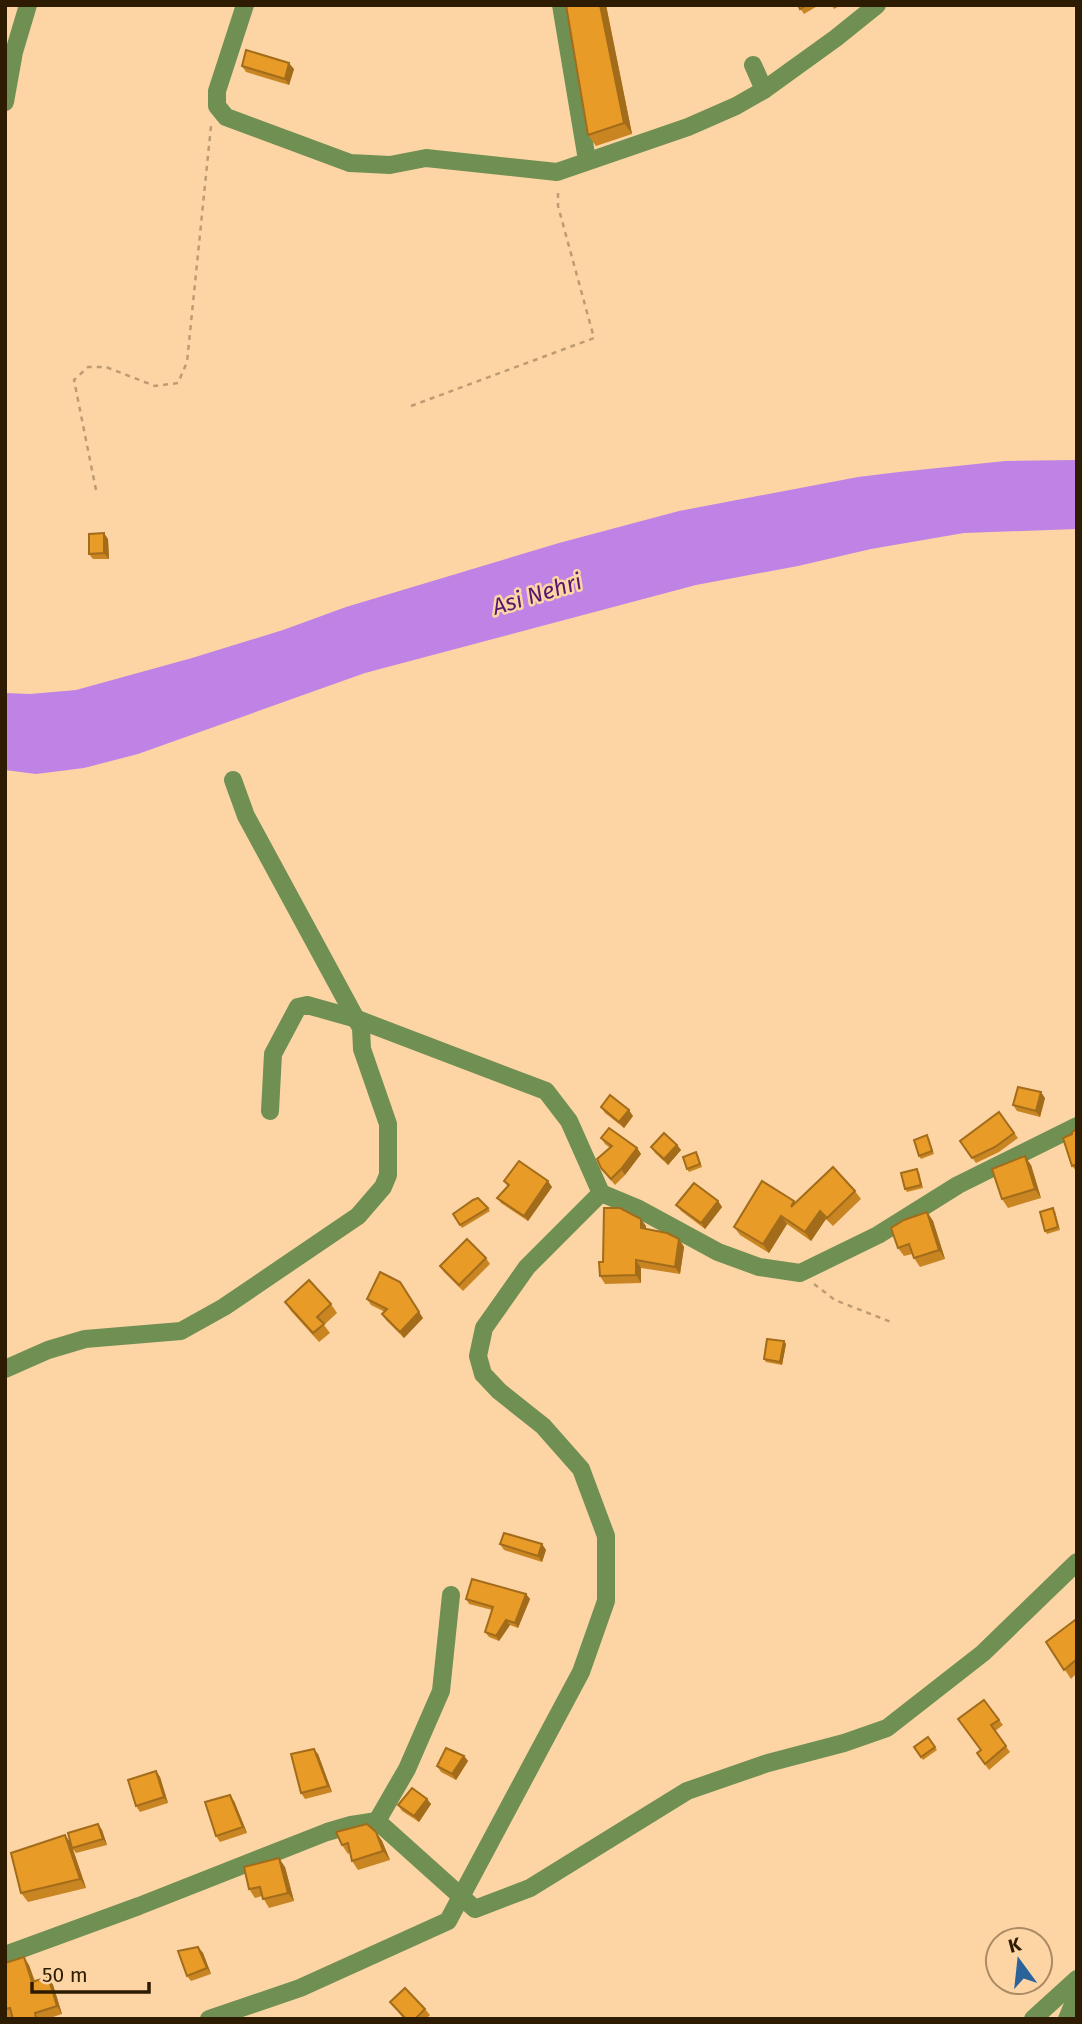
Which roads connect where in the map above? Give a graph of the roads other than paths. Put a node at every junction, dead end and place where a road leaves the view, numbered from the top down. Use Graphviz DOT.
graph roads {
  1 [pos="28,5"];
  2 [pos="245,5"];
  3 [pos="561,5"];
  4 [pos="877,5"];
  5 [pos="753,65"];
  6 [pos="764,90"];
  7 [pos="5,102"];
  8 [pos="587,160"];
  9 [pos="233,780"];
  10 [pos="357,1018"];
  11 [pos="270,1111"];
  12 [pos="1077,1126"];
  13 [pos="601,1193"];
  14 [pos="5,1369"];
  15 [pos="1077,1562"];
  16 [pos="451,1595"];
  17 [pos="377,1821"];
  18 [pos="460,1897"];
  19 [pos="5,1955"];
  20 [pos="1077,1979"];
  21 [pos="1077,1994"];
  22 [pos="209,2019"];
  23 [pos="1033,2019"];
  24 [pos="1067,2019"];
  1 -- 7 [label="street"];
  2 -- 8 [label="street"];
  3 -- 8 [label="street"];
  4 -- 6 [label="street"];
  5 -- 6 [label="street"];
  6 -- 8 [label="street"];
  9 -- 10 [label="street"];
  10 -- 11 [label="street"];
  10 -- 13 [label="street"];
  10 -- 14 [label="street"];
  12 -- 13 [label="street"];
  13 -- 18 [label="street"];
  15 -- 18 [label="street"];
  16 -- 17 [label="street"];
  17 -- 18 [label="street"];
  17 -- 19 [label="street"];
  18 -- 22 [label="street"];
  20 -- 23 [label="street"];
  21 -- 24 [label="street"];
}
